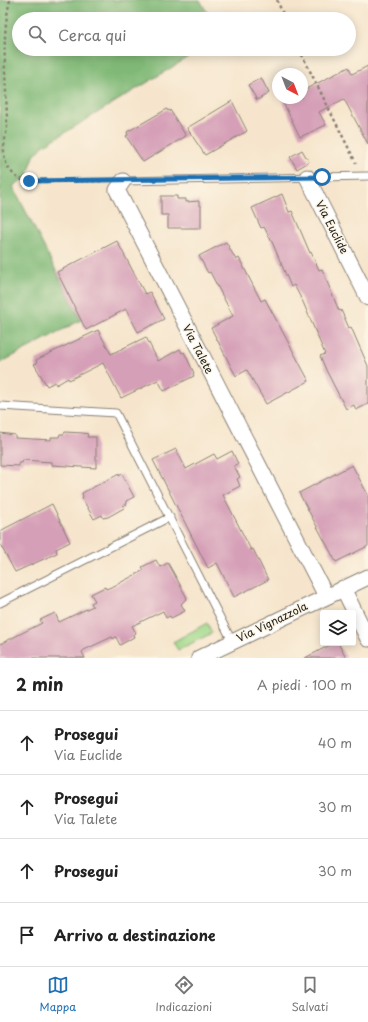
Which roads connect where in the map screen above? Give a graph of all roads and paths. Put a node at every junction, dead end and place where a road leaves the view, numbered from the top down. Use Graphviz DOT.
graph roads {
  1 [pos="10,0"];
  2 [pos="277,0"];
  3 [pos="282,12"];
  4 [pos="303,56"];
  5 [pos="365,176"];
  6 [pos="306,177"];
  7 [pos="123,181"];
  8 [pos="368,298"];
  9 [pos="0,406"];
  10 [pos="170,517"];
  11 [pos="368,577"];
  12 [pos="343,588"];
  13 [pos="326,596"];
  14 [pos="0,604"];
  15 [pos="368,640"];
  16 [pos="232,641"];
  17 [pos="199,658"];
  1 -- 7 [label="path"];
  2 -- 3 [label="path"];
  4 -- 5 [label="path"];
  5 -- 6 [label="lane"];
  6 -- 7 [label="lane"];
  6 -- 8 [label="street, Via Euclide"];
  7 -- 13 [label="street, Via Talete"];
  9 -- 10 [label="lane"];
  10 -- 14 [label="lane"];
  10 -- 16 [label="lane"];
  11 -- 12 [label="street, Via Vignazzola"];
  12 -- 13 [label="street, Via Vignazzola"];
  12 -- 15 [label="street"];
  13 -- 16 [label="street, Via Vignazzola"];
  16 -- 17 [label="street, Via Vignazzola"];
}
